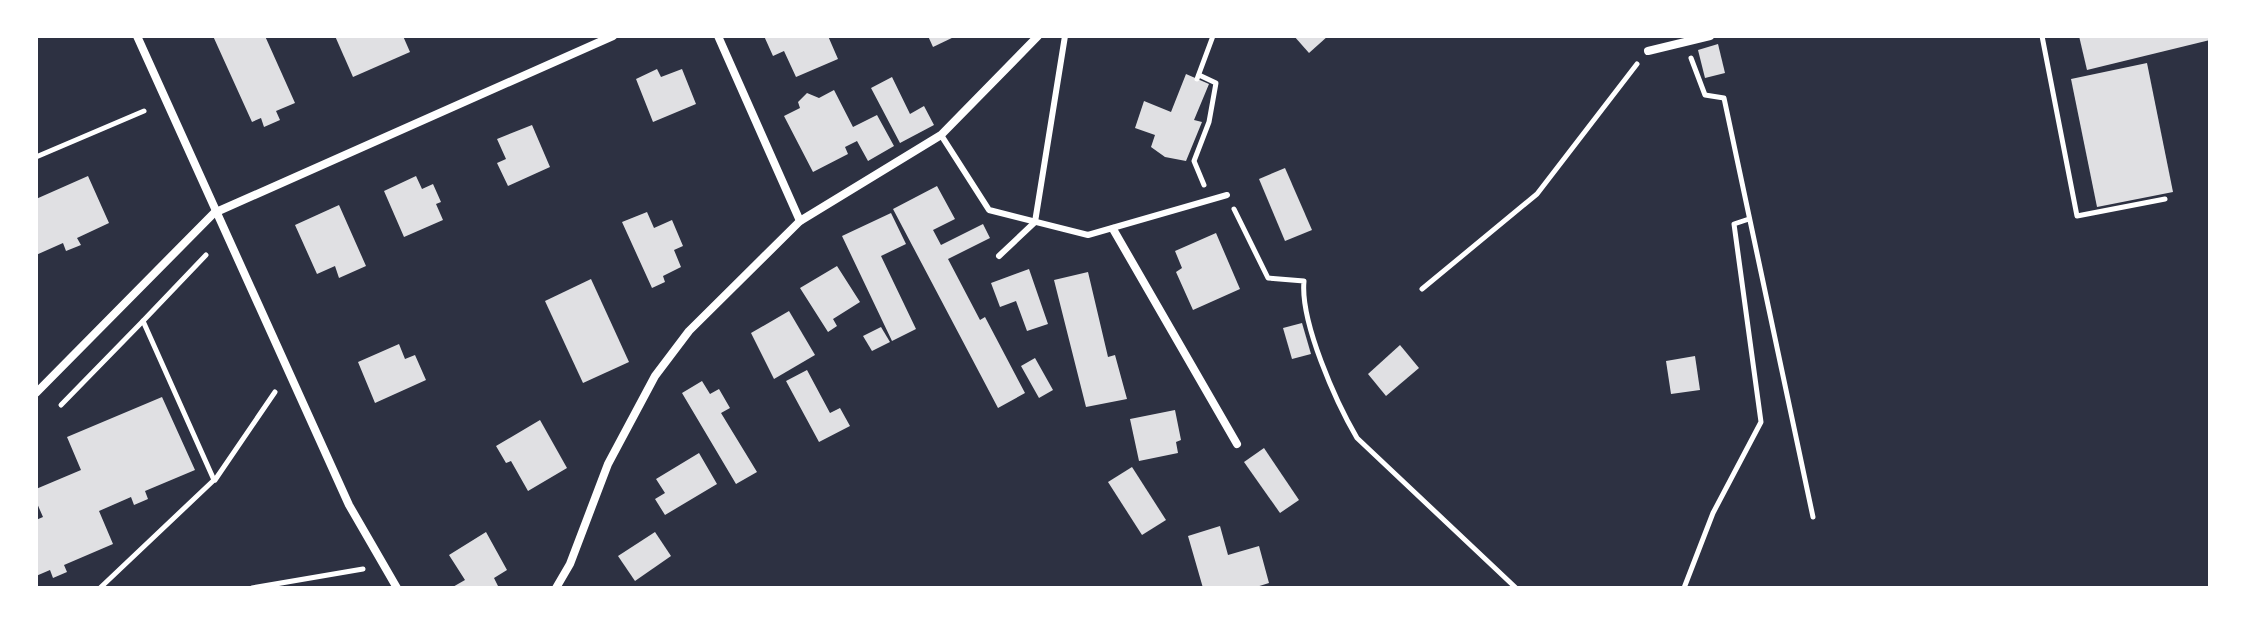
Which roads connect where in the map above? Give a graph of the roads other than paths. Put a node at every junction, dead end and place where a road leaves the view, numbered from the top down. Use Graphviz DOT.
graph roads {
  1 [pos="137,36"];
  2 [pos="613,36"];
  3 [pos="718,36"];
  4 [pos="1038,36"];
  5 [pos="1065,36"];
  6 [pos="1710,36"];
  7 [pos="1648,51"];
  8 [pos="941,135"];
  9 [pos="1227,195"];
  10 [pos="214,213"];
  11 [pos="800,221"];
  12 [pos="1035,222"];
  13 [pos="1113,229"];
  14 [pos="999,256"];
  15 [pos="36,393"];
  16 [pos="1237,444"];
  17 [pos="397,588"];
  18 [pos="556,588"];
  1 -- 10 [label="street"];
  2 -- 10 [label="street"];
  3 -- 11 [label="street"];
  4 -- 8 [label="street"];
  5 -- 12 [label="lane"];
  6 -- 7 [label="street"];
  8 -- 11 [label="street"];
  8 -- 12 [label="lane"];
  9 -- 13 [label="lane"];
  10 -- 15 [label="street"];
  10 -- 17 [label="street"];
  11 -- 18 [label="street"];
  12 -- 13 [label="lane"];
  12 -- 14 [label="lane"];
  13 -- 16 [label="street"];
}
